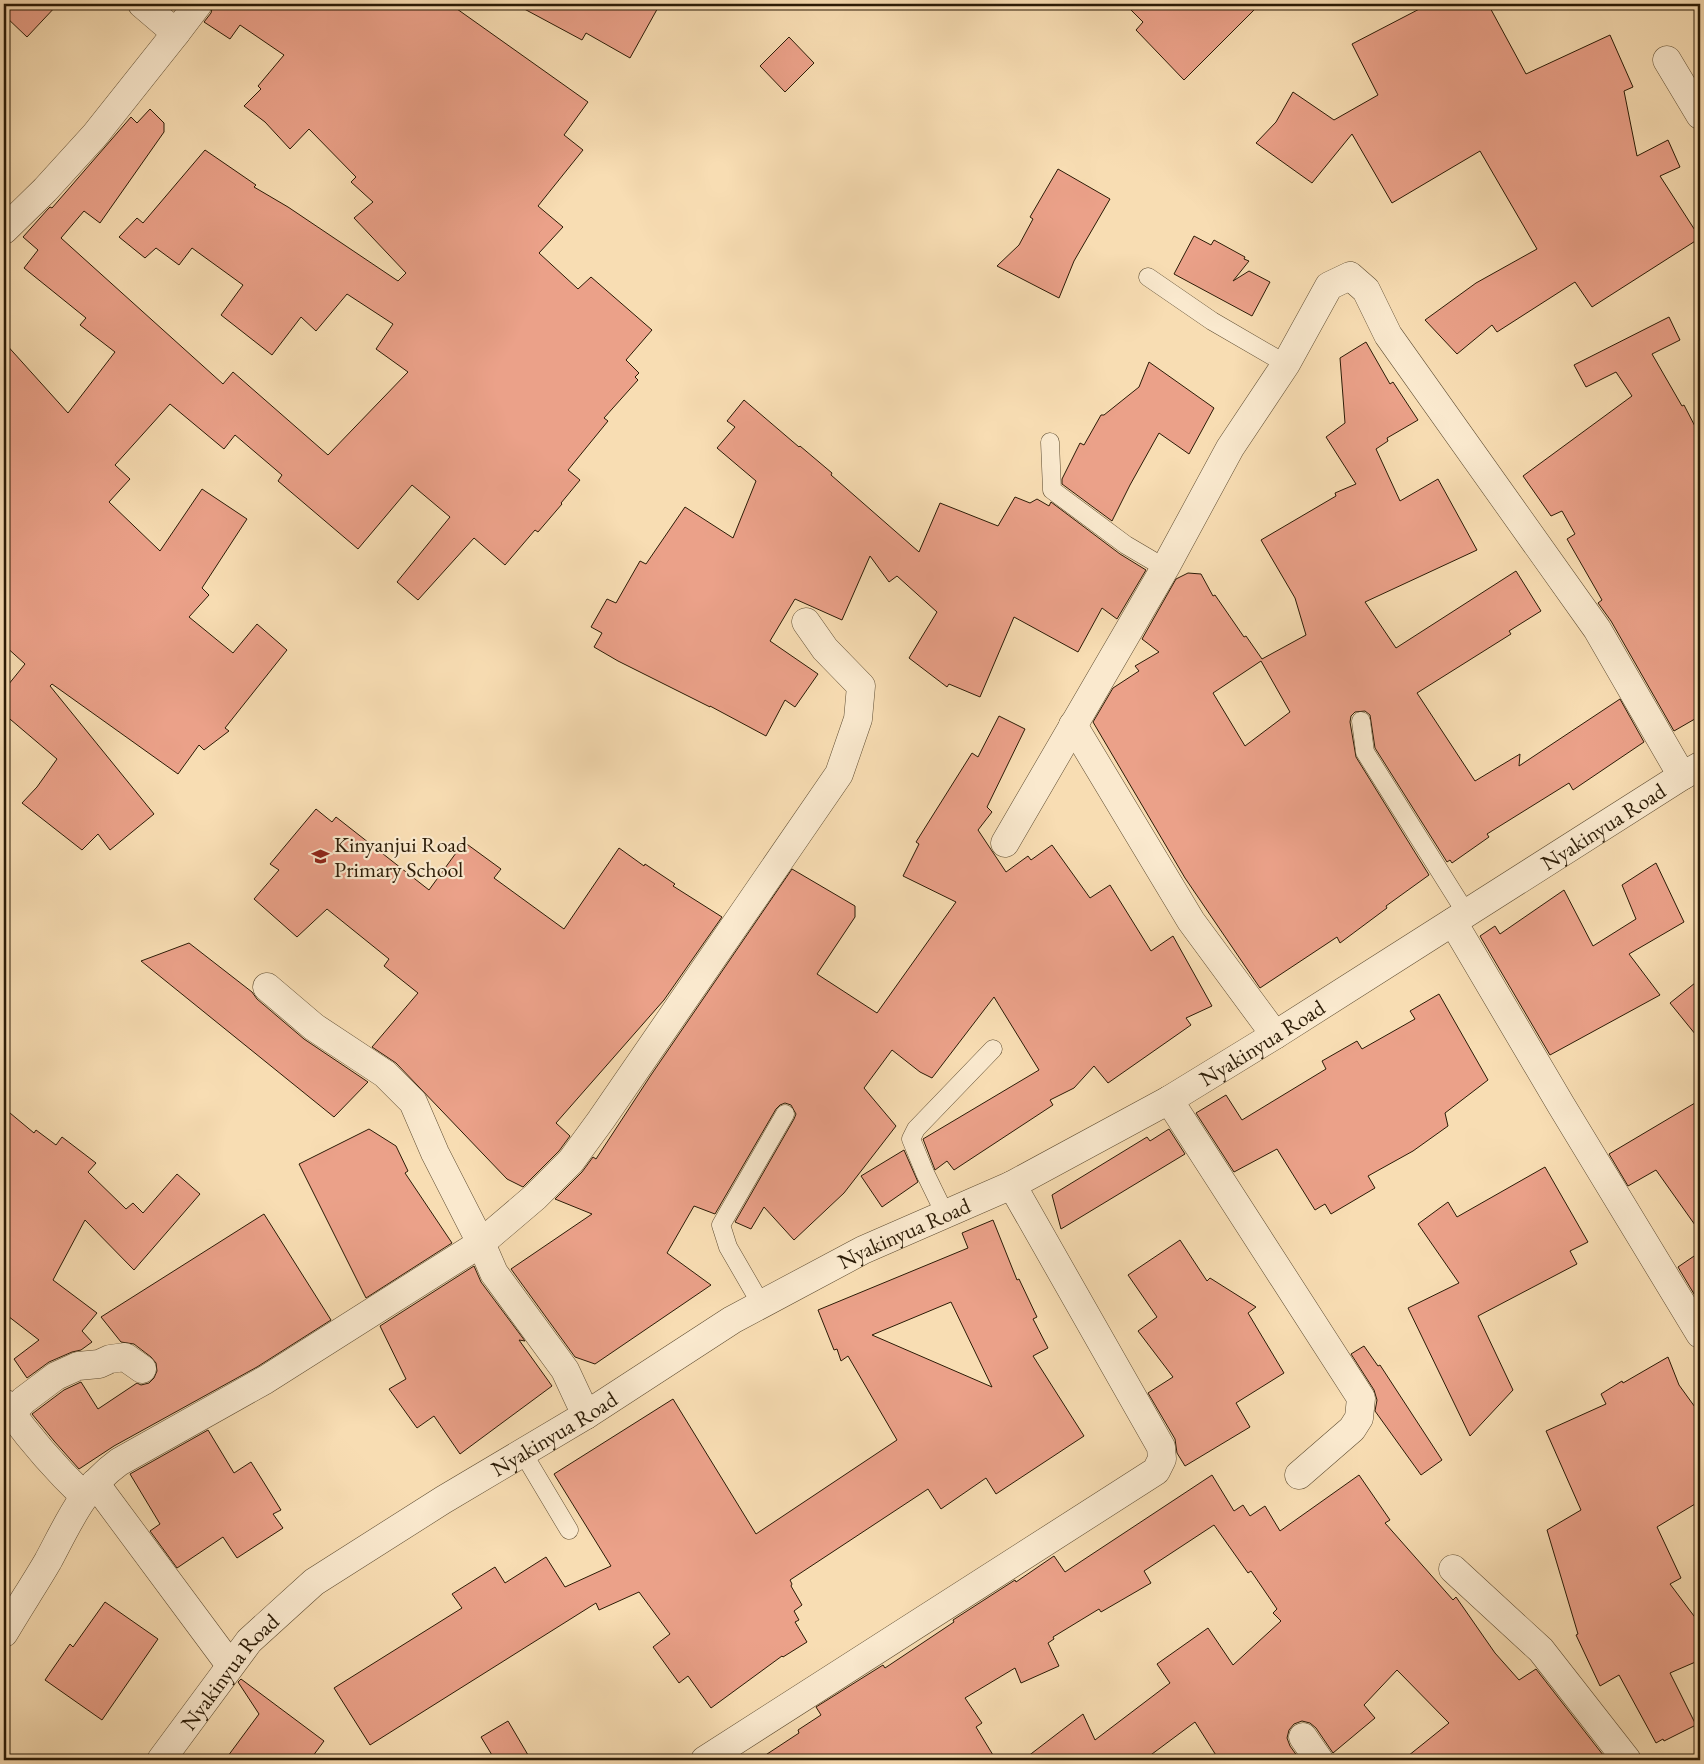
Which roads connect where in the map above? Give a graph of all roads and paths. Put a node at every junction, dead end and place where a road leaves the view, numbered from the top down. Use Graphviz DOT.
graph roads {
  1 [pos="142,4"];
  2 [pos="198,4"];
  3 [pos="176,33"];
  4 [pos="1667,60"];
  5 [pos="1700,115"];
  6 [pos="4,230"];
  7 [pos="1148,277"];
  8 [pos="1286,364"];
  9 [pos="1050,442"];
  10 [pos="1165,568"];
  11 [pos="806,622"];
  12 [pos="1361,721"];
  13 [pos="1073,725"];
  14 [pos="1691,771"];
  15 [pos="1005,843"];
  16 [pos="1460,918"];
  17 [pos="267,987"];
  18 [pos="1275,1035"];
  19 [pos="993,1049"];
  20 [pos="1169,1100"];
  21 [pos="784,1114"];
  22 [pos="1012,1185"];
  23 [pos="945,1214"];
  24 [pos="482,1242"];
  25 [pos="761,1304"];
  26 [pos="1700,1334"];
  27 [pos="142,1369"];
  28 [pos="7,1408"];
  29 [pos="586,1415"];
  30 [pos="522,1453"];
  31 [pos="1299,1476"];
  32 [pos="89,1490"];
  33 [pos="569,1530"];
  34 [pos="1453,1569"];
  35 [pos="4,1633"];
  36 [pos="230,1666"];
  37 [pos="1304,1738"];
  38 [pos="161,1760"];
  39 [pos="705,1760"];
  40 [pos="1319,1760"];
  41 [pos="1627,1760"];
  1 -- 3 [label="street"];
  2 -- 3 [label="street"];
  3 -- 6 [label="street"];
  4 -- 5 [label="street"];
  7 -- 8 [label="lane"];
  8 -- 10 [label="street"];
  8 -- 14 [label="street"];
  9 -- 10 [label="lane"];
  10 -- 13 [label="street"];
  11 -- 24 [label="street"];
  12 -- 16 [label="lane"];
  13 -- 15 [label="street"];
  13 -- 18 [label="street"];
  14 -- 16 [label="street, Nyakinyua Road"];
  16 -- 18 [label="street, Nyakinyua Road"];
  16 -- 26 [label="street"];
  17 -- 24 [label="street"];
  18 -- 20 [label="street, Nyakinyua Road"];
  19 -- 23 [label="lane"];
  20 -- 22 [label="street, Nyakinyua Road"];
  20 -- 31 [label="street"];
  21 -- 25 [label="lane"];
  22 -- 23 [label="street, Nyakinyua Road"];
  22 -- 39 [label="street"];
  23 -- 25 [label="street, Nyakinyua Road"];
  24 -- 29 [label="street"];
  24 -- 32 [label="street"];
  25 -- 29 [label="street, Nyakinyua Road"];
  27 -- 28 [label="street"];
  28 -- 32 [label="street"];
  29 -- 30 [label="street, Nyakinyua Road"];
  30 -- 33 [label="lane"];
  30 -- 36 [label="street, Nyakinyua Road"];
  32 -- 35 [label="street"];
  32 -- 36 [label="street"];
  34 -- 41 [label="street"];
  36 -- 38 [label="street, Nyakinyua Road"];
  37 -- 40 [label="street"];
}
